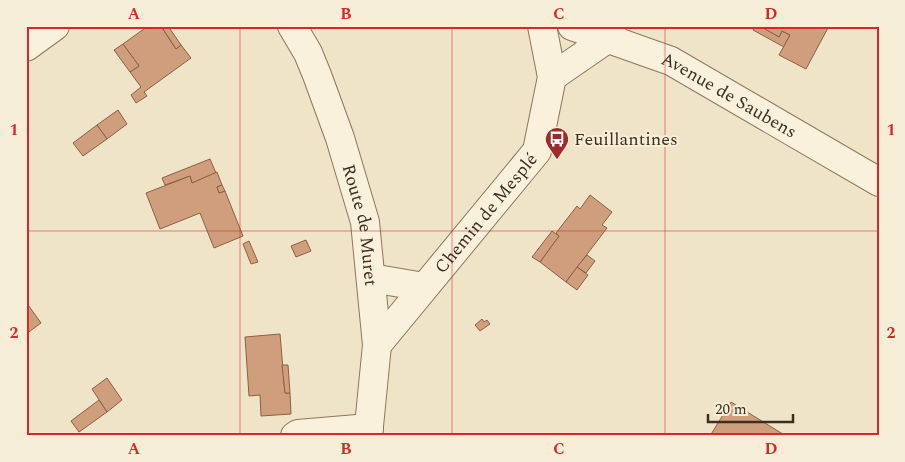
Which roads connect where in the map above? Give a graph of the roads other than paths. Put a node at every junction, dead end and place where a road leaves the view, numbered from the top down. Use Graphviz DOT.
graph roads {
  1 [pos="55,26"];
  2 [pos="292,26"];
  3 [pos="319,26"];
  4 [pos="542,26"];
  5 [pos="572,26"];
  6 [pos="610,33"];
  7 [pos="26,47"];
  8 [pos="308,52"];
  9 [pos="552,77"];
  10 [pos="879,182"];
  11 [pos="371,278"];
  12 [pos="424,287"];
  13 [pos="377,345"];
  14 [pos="369,432"];
  15 [pos="295,436"];
  1 -- 7 [label="street"];
  2 -- 8 [label="street, Route de Muret"];
  3 -- 8 [label="street"];
  4 -- 9 [label="street, Chemin de Mesplé"];
  5 -- 6 [label="street, Avenue de Saubens"];
  6 -- 9 [label="street"];
  6 -- 10 [label="street, Avenue de Saubens"];
  8 -- 11 [label="street, Route de Muret"];
  9 -- 12 [label="street, Chemin de Mesplé"];
  11 -- 12 [label="street, Chemin de Mesplé"];
  11 -- 13 [label="street, Route de Muret"];
  12 -- 13 [label="street, Chemin de Mesplé"];
  13 -- 14 [label="street, Route de Muret"];
  14 -- 15 [label="street"];
}
